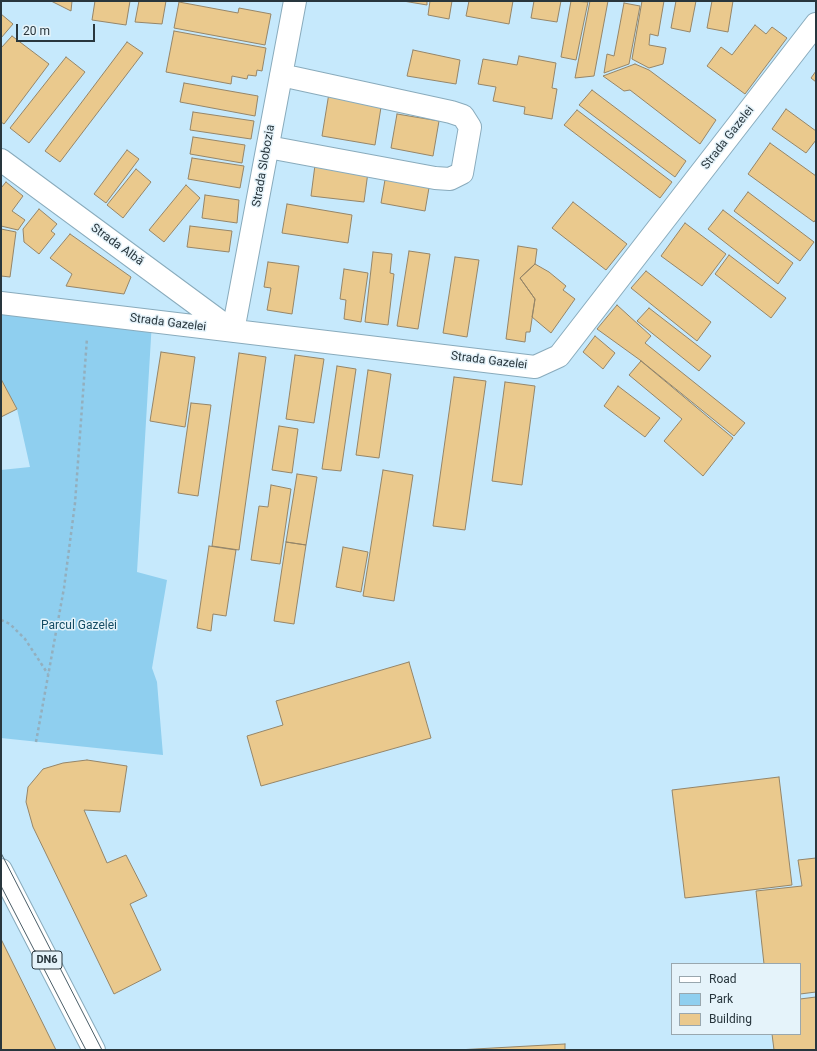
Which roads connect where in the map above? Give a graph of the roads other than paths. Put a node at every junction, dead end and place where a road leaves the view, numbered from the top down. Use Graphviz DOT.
graph roads {
  1 [pos="295,1"];
  2 [pos="816,24"];
  3 [pos="281,75"];
  4 [pos="268,147"];
  5 [pos="1,160"];
  6 [pos="1,303"];
  7 [pos="233,331"];
  8 [pos="1,870"];
  9 [pos="94,1050"];
  1 -- 3 [label="street, Strada Slobozia"];
  2 -- 7 [label="street, Strada Gazelei"];
  3 -- 4 [label="street, Strada Slobozia"];
  3 -- 4 [label="street"];
  4 -- 7 [label="street, Strada Slobozia"];
  5 -- 7 [label="street, Strada Albă"];
  6 -- 7 [label="street, Strada Gazelei"];
  8 -- 9 [label="street, DN6"];
}
